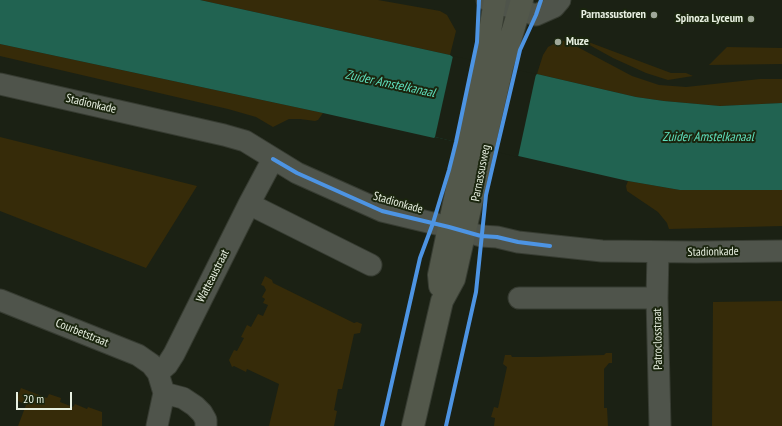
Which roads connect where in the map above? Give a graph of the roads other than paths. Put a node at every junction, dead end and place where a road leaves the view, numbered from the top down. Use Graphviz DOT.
graph roads {
  1 [pos="560,0"];
  2 [pos="492,1"];
  3 [pos="526,8"];
  4 [pos="494,65"];
  5 [pos="0,84"];
  6 [pos="273,159"];
  7 [pos="249,204"];
  8 [pos="457,229"];
  9 [pos="782,251"];
  10 [pos="658,252"];
  11 [pos="370,265"];
  12 [pos="519,298"];
  13 [pos="657,298"];
  14 [pos="0,300"];
  15 [pos="158,373"];
  16 [pos="164,392"];
  17 [pos="157,426"];
  18 [pos="206,426"];
  19 [pos="413,426"];
  20 [pos="660,426"];
  1 -- 3 [label="street"];
  2 -- 3 [label="street, Parnassusweg"];
  2 -- 4 [label="main road, Parnassusweg"];
  3 -- 4 [label="main road, Parnassusweg"];
  4 -- 8 [label="main road, Parnassusweg"];
  5 -- 6 [label="street, Stadionkade"];
  6 -- 7 [label="street, Watteaustraat"];
  6 -- 8 [label="street, Stadionkade"];
  7 -- 11 [label="street"];
  7 -- 15 [label="street, Watteaustraat"];
  8 -- 10 [label="street, Stadionkade"];
  8 -- 19 [label="main road, Parnassusweg"];
  9 -- 10 [label="street, Stadionkade"];
  10 -- 13 [label="street, Patroclosstraat"];
  12 -- 13 [label="street"];
  13 -- 20 [label="street, Patroclosstraat"];
  14 -- 15 [label="street, Courbetstraat"];
  15 -- 16 [label="street"];
  16 -- 17 [label="street"];
  16 -- 18 [label="street"];
}
